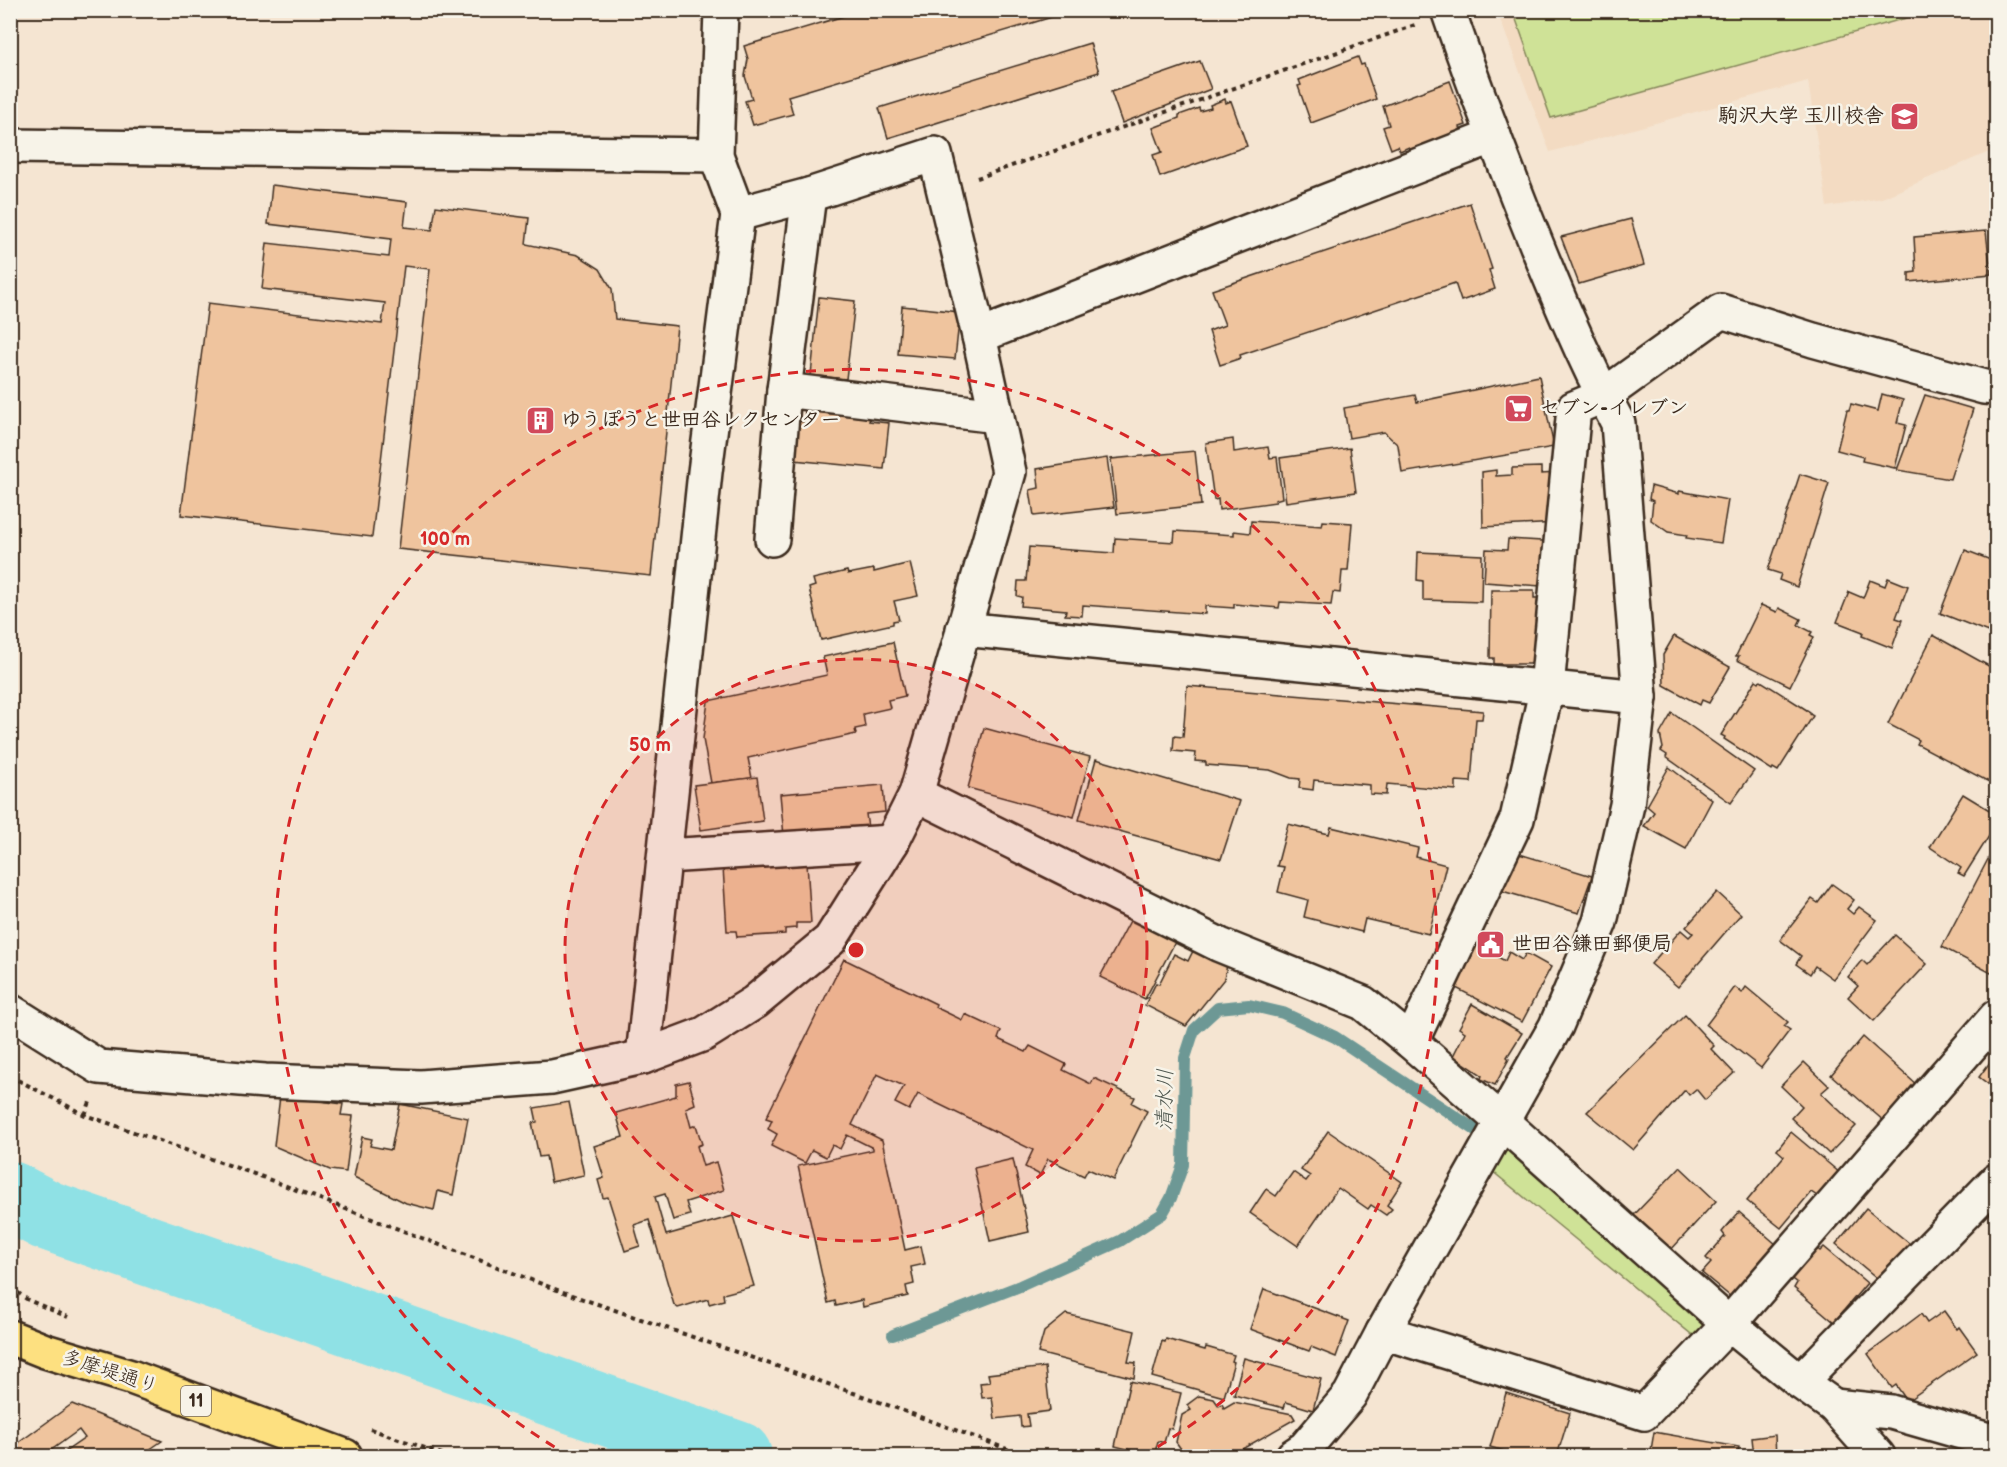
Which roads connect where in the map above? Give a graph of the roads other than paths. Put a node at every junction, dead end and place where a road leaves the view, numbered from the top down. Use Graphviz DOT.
graph roads {
  1 [pos="721,10"];
  2 [pos="1448,12"];
  3 [pos="1494,136"];
  4 [pos="10,146"];
  5 [pos="716,155"];
  6 [pos="809,195"];
  7 [pos="738,214"];
  8 [pos="979,336"];
  9 [pos="1996,388"];
  10 [pos="784,390"];
  11 [pos="1603,396"];
  12 [pos="997,416"];
  13 [pos="772,539"];
  14 [pos="963,629"];
  15 [pos="1547,687"];
  16 [pos="1640,696"];
  17 [pos="916,794"];
  18 [pos="892,842"];
  19 [pos="665,856"];
  20 [pos="10,1011"];
  21 [pos="1996,1017"];
  22 [pos="1411,1042"];
  23 [pos="643,1057"];
  24 [pos="1501,1121"];
  25 [pos="1996,1181"];
  26 [pos="10,1319"];
  27 [pos="1730,1324"];
  28 [pos="1383,1332"];
  29 [pos="10,1337"];
  30 [pos="45,1351"];
  31 [pos="1800,1382"];
  32 [pos="1834,1406"];
  33 [pos="1996,1442"];
  34 [pos="345,1456"];
  35 [pos="1293,1456"];
  36 [pos="1878,1456"];
  1 -- 5 [label="street"];
  2 -- 3 [label="street"];
  3 -- 8 [label="street"];
  3 -- 11 [label="street"];
  4 -- 5 [label="street"];
  5 -- 7 [label="street"];
  6 -- 7 [label="street"];
  6 -- 8 [label="street"];
  6 -- 10 [label="street"];
  7 -- 19 [label="street"];
  8 -- 12 [label="street"];
  9 -- 11 [label="street"];
  10 -- 12 [label="street"];
  10 -- 13 [label="street"];
  11 -- 15 [label="street"];
  11 -- 16 [label="street"];
  12 -- 14 [label="street"];
  14 -- 15 [label="street"];
  14 -- 17 [label="street"];
  15 -- 16 [label="street"];
  15 -- 22 [label="street"];
  16 -- 24 [label="street"];
  17 -- 18 [label="street"];
  17 -- 22 [label="street"];
  18 -- 19 [label="street"];
  18 -- 23 [label="street"];
  19 -- 23 [label="street"];
  20 -- 23 [label="street"];
  21 -- 27 [label="street"];
  22 -- 24 [label="street"];
  24 -- 27 [label="street"];
  24 -- 28 [label="street"];
  25 -- 31 [label="street"];
  26 -- 30 [label="main road, 多摩堤通り / 11"];
  27 -- 28 [label="street"];
  27 -- 31 [label="street"];
  28 -- 35 [label="street"];
  29 -- 30 [label="main road, 多摩堤通り / 11"];
  30 -- 34 [label="main road, 多摩堤通り / 11"];
  31 -- 32 [label="street"];
  32 -- 33 [label="street"];
  32 -- 36 [label="street"];
}
